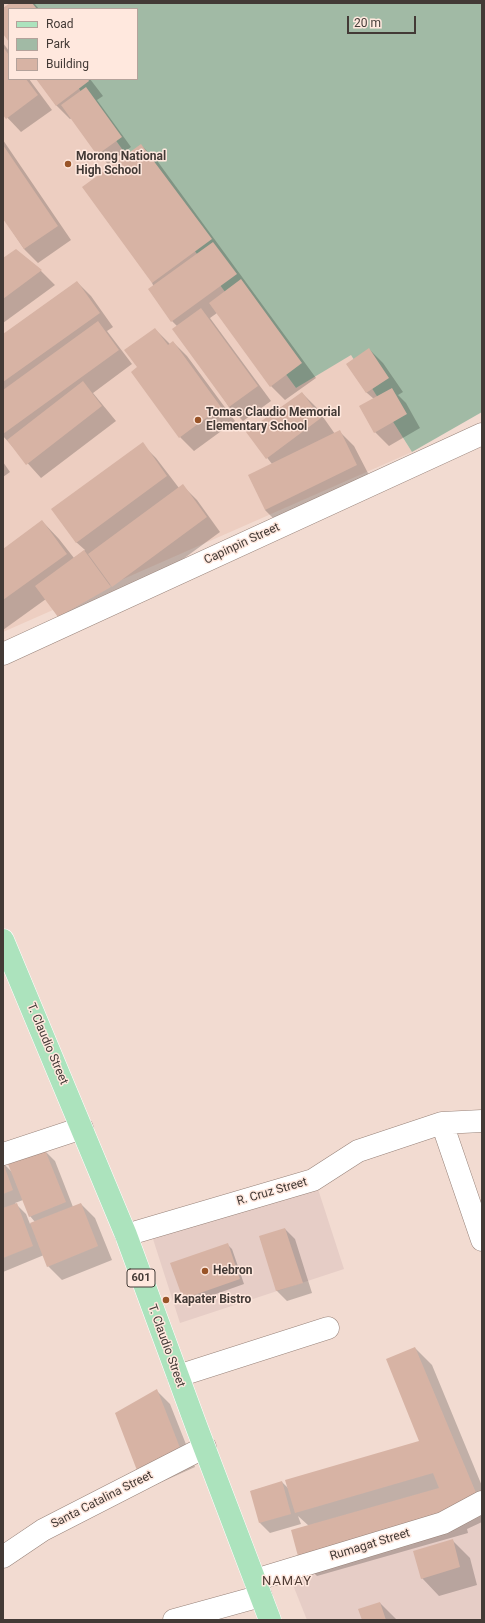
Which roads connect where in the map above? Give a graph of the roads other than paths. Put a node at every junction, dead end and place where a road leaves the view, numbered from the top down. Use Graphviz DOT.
graph roads {
  1 [pos="482,434"];
  2 [pos="3,654"];
  3 [pos="3,940"];
  4 [pos="482,1121"];
  5 [pos="442,1123"];
  6 [pos="82,1128"];
  7 [pos="3,1154"];
  8 [pos="126,1235"];
  9 [pos="482,1240"];
  10 [pos="328,1328"];
  11 [pos="178,1376"];
  12 [pos="205,1447"];
  13 [pos="482,1502"];
  14 [pos="3,1557"];
  15 [pos="258,1588"];
  16 [pos="174,1620"];
  17 [pos="270,1620"];
  1 -- 2 [label="street, Capinpin Street"];
  3 -- 6 [label="main road, T. Claudio Street / 601"];
  4 -- 5 [label="street, R. Cruz Street"];
  5 -- 8 [label="street, R. Cruz Street"];
  5 -- 9 [label="street"];
  6 -- 7 [label="street"];
  6 -- 8 [label="main road, T. Claudio Street / 601"];
  8 -- 11 [label="main road, T. Claudio Street / 601"];
  10 -- 11 [label="street"];
  11 -- 12 [label="main road, T. Claudio Street / 601"];
  12 -- 14 [label="street, Santa Catalina Street"];
  12 -- 15 [label="main road, T. Claudio Street / 601"];
  13 -- 15 [label="street, Rumagat Street"];
  15 -- 16 [label="street, Rumagat Street"];
  15 -- 17 [label="main road, T. Claudio Street / 601"];
}
